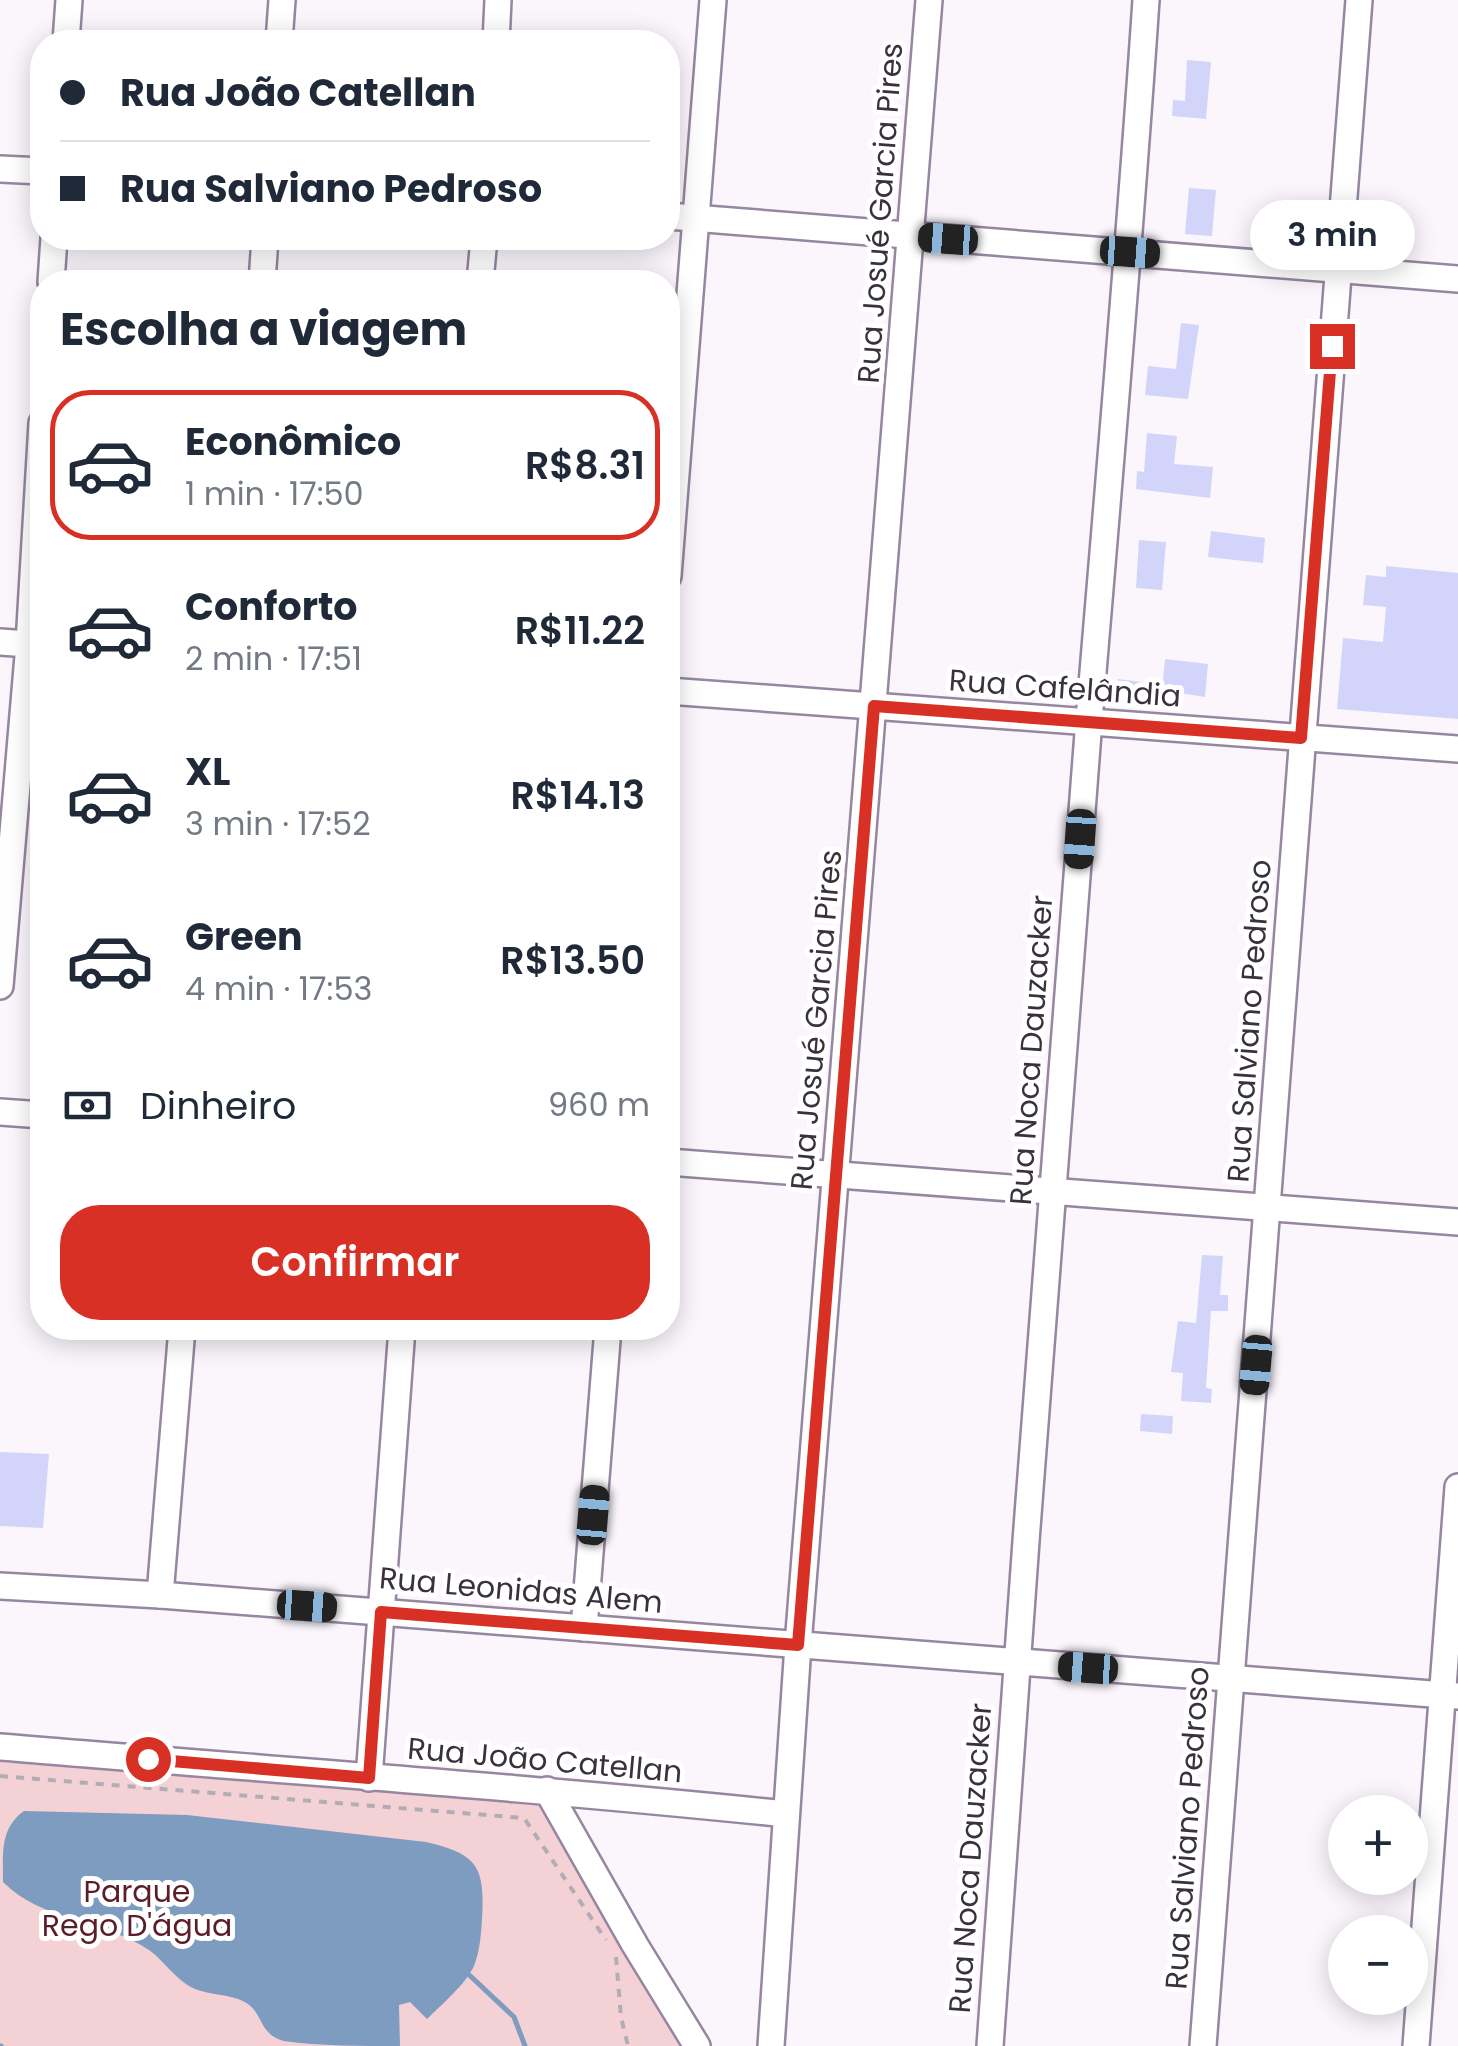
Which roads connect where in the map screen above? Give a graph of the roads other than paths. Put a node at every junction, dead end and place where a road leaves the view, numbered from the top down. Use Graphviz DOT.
graph roads {
  1 [pos="69,0"];
  2 [pos="282,0"];
  3 [pos="498,0"];
  4 [pos="713,0"];
  5 [pos="930,0"];
  6 [pos="1146,0"];
  7 [pos="1359,0"];
  8 [pos="67,30"];
  9 [pos="280,30"];
  10 [pos="497,30"];
  11 [pos="0,168"];
  12 [pos="30,170"];
  13 [pos="680,217"];
  14 [pos="696,218"];
  15 [pos="911,236"];
  16 [pos="1130,252"];
  17 [pos="1338,268"];
  18 [pos="1458,279"];
  19 [pos="680,423"];
  20 [pos="0,642"];
  21 [pos="30,644"];
  22 [pos="680,692"];
  23 [pos="30,701"];
  24 [pos="874,706"];
  25 [pos="1089,722"];
  26 [pos="1301,738"];
  27 [pos="1458,749"];
  28 [pos="0,986"];
  29 [pos="0,1112"];
  30 [pos="30,1114"];
  31 [pos="680,1163"];
  32 [pos="836,1175"];
  33 [pos="1053,1191"];
  34 [pos="1269,1208"];
  35 [pos="1458,1222"];
  36 [pos="181,1340"];
  37 [pos="401,1340"];
  38 [pos="607,1340"];
  39 [pos="1458,1487"];
  40 [pos="0,1586"];
  41 [pos="160,1594"];
  42 [pos="381,1612"];
  43 [pos="584,1628"];
  44 [pos="798,1645"];
  45 [pos="1017,1662"];
  46 [pos="1230,1678"];
  47 [pos="1450,1695"];
  48 [pos="0,1747"];
  49 [pos="369,1778"];
  50 [pos="547,1790"];
  51 [pos="786,1814"];
  52 [pos="697,2046"];
  53 [pos="771,2046"];
  54 [pos="990,2046"];
  55 [pos="1203,2046"];
  56 [pos="1416,2046"];
  1 -- 8 [label="street"];
  2 -- 9 [label="street"];
  3 -- 10 [label="street"];
  4 -- 14 [label="street"];
  5 -- 15 [label="street, Rua Josué Garcia Pires"];
  6 -- 16 [label="street, Rua Noca Dauzacker"];
  7 -- 17 [label="street, Rua Salviano Pedroso"];
  11 -- 12 [label="street"];
  13 -- 14 [label="street"];
  14 -- 15 [label="street"];
  14 -- 19 [label="street"];
  15 -- 16 [label="street"];
  15 -- 24 [label="street, Rua Josué Garcia Pires"];
  16 -- 17 [label="street"];
  16 -- 25 [label="street, Rua Noca Dauzacker"];
  17 -- 18 [label="street"];
  17 -- 26 [label="street, Rua Salviano Pedroso"];
  20 -- 21 [label="street"];
  22 -- 24 [label="street, Rua Cafelândia"];
  23 -- 28 [label="street"];
  24 -- 25 [label="street, Rua Cafelândia"];
  24 -- 32 [label="street, Rua Josué Garcia Pires"];
  25 -- 26 [label="street, Rua Cafelândia"];
  25 -- 33 [label="street, Rua Noca Dauzacker"];
  26 -- 27 [label="street, Rua Cafelândia"];
  26 -- 34 [label="street, Rua Salviano Pedroso"];
  29 -- 30 [label="street"];
  31 -- 32 [label="street"];
  32 -- 33 [label="street"];
  32 -- 44 [label="street, Rua Josué Garcia Pires"];
  33 -- 34 [label="street"];
  33 -- 45 [label="street, Rua Noca Dauzacker"];
  34 -- 35 [label="street"];
  34 -- 46 [label="street, Rua Salviano Pedroso"];
  36 -- 41 [label="street"];
  37 -- 42 [label="street"];
  38 -- 43 [label="street"];
  39 -- 47 [label="street"];
  40 -- 41 [label="street, Rua Leonidas Alem"];
  41 -- 42 [label="street, Rua Leonidas Alem"];
  42 -- 43 [label="street, Rua Leonidas Alem"];
  42 -- 49 [label="street"];
  43 -- 44 [label="street, Rua Leonidas Alem"];
  44 -- 45 [label="street, Rua Leonidas Alem"];
  44 -- 51 [label="street, Rua Josué Garcia Pires"];
  45 -- 46 [label="street, Rua Leonidas Alem"];
  45 -- 54 [label="street, Rua Noca Dauzacker"];
  46 -- 47 [label="street, Rua Leonidas Alem"];
  46 -- 55 [label="street, Rua Salviano Pedroso"];
  47 -- 56 [label="street"];
  48 -- 49 [label="street, Rua João Catellan"];
  49 -- 50 [label="street, Rua João Catellan"];
  50 -- 51 [label="street, Rua João Catellan"];
  50 -- 52 [label="street"];
  51 -- 53 [label="street, Rua Josué Garcia Pires"];
}
